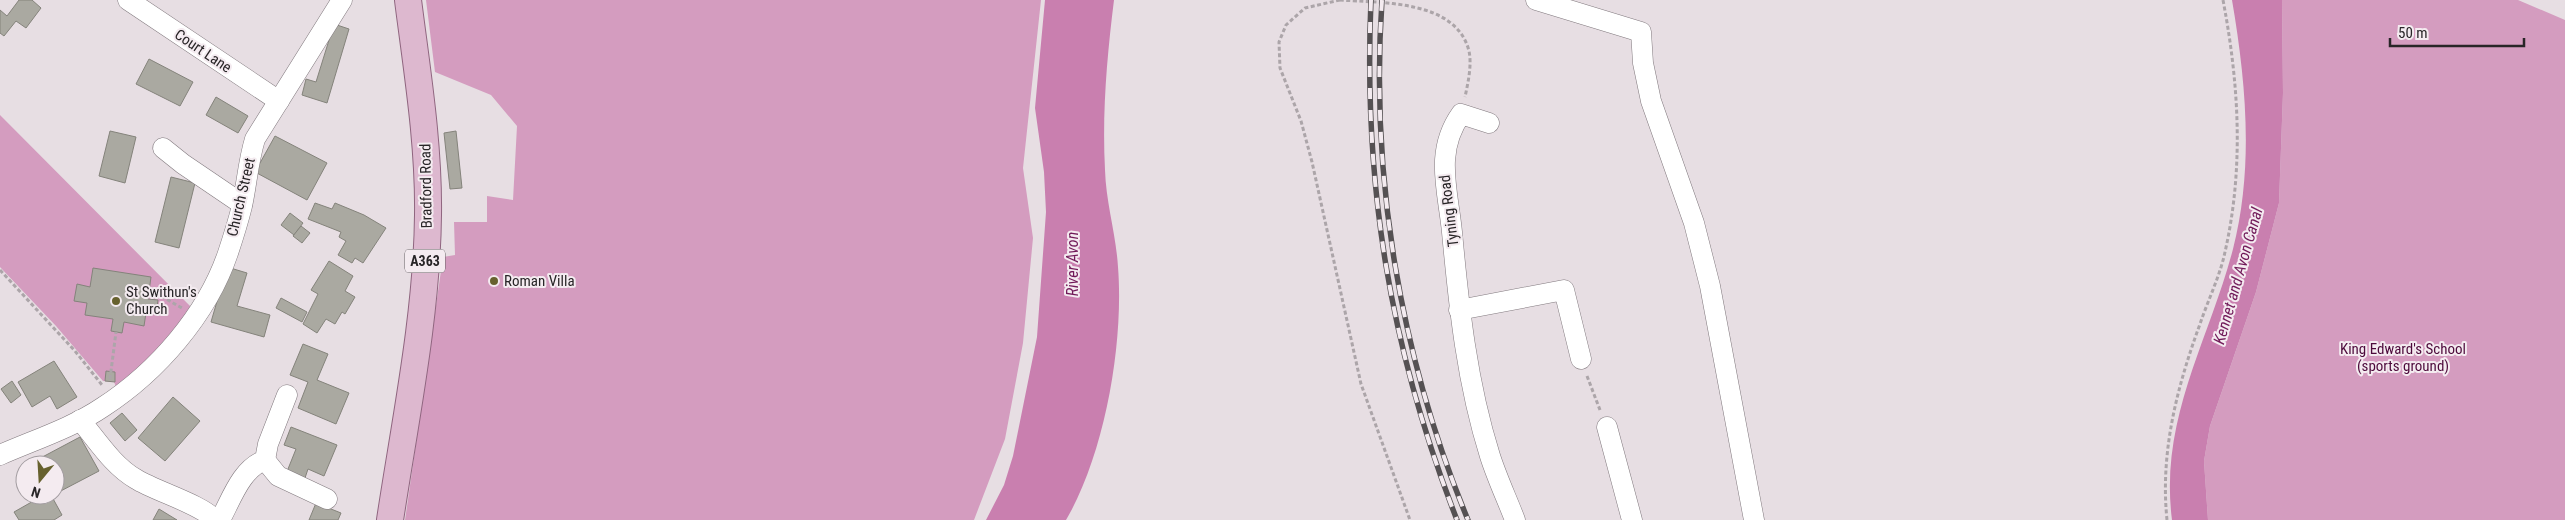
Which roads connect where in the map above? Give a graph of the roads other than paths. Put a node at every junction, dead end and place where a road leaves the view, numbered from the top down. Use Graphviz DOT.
graph roads {
  1 [pos="128,0"];
  2 [pos="342,0"];
  3 [pos="408,0"];
  4 [pos="1536,0"];
  5 [pos="279,101"];
  6 [pos="1489,123"];
  7 [pos="163,148"];
  8 [pos="242,204"];
  9 [pos="1459,310"];
  10 [pos="1581,359"];
  11 [pos="287,395"];
  12 [pos="80,420"];
  13 [pos="1607,427"];
  14 [pos="0,455"];
  15 [pos="265,460"];
  16 [pos="327,499"];
  17 [pos="1625,518"];
  18 [pos="215,520"];
  19 [pos="220,520"];
  20 [pos="390,520"];
  21 [pos="1515,520"];
  22 [pos="1754,520"];
  1 -- 5 [label="street, Court Lane"];
  2 -- 5 [label="street, Church Street"];
  3 -- 20 [label="main road, Bradford Road / A363"];
  4 -- 22 [label="street"];
  5 -- 8 [label="street, Church Street"];
  6 -- 9 [label="street, Tyning Road"];
  7 -- 8 [label="street"];
  8 -- 12 [label="street, Church Street"];
  9 -- 10 [label="street"];
  9 -- 21 [label="street, Tyning Road"];
  11 -- 15 [label="street"];
  12 -- 14 [label="street, Church Street"];
  12 -- 18 [label="street"];
  13 -- 17 [label="street"];
  15 -- 16 [label="street"];
  15 -- 19 [label="street"];
}
